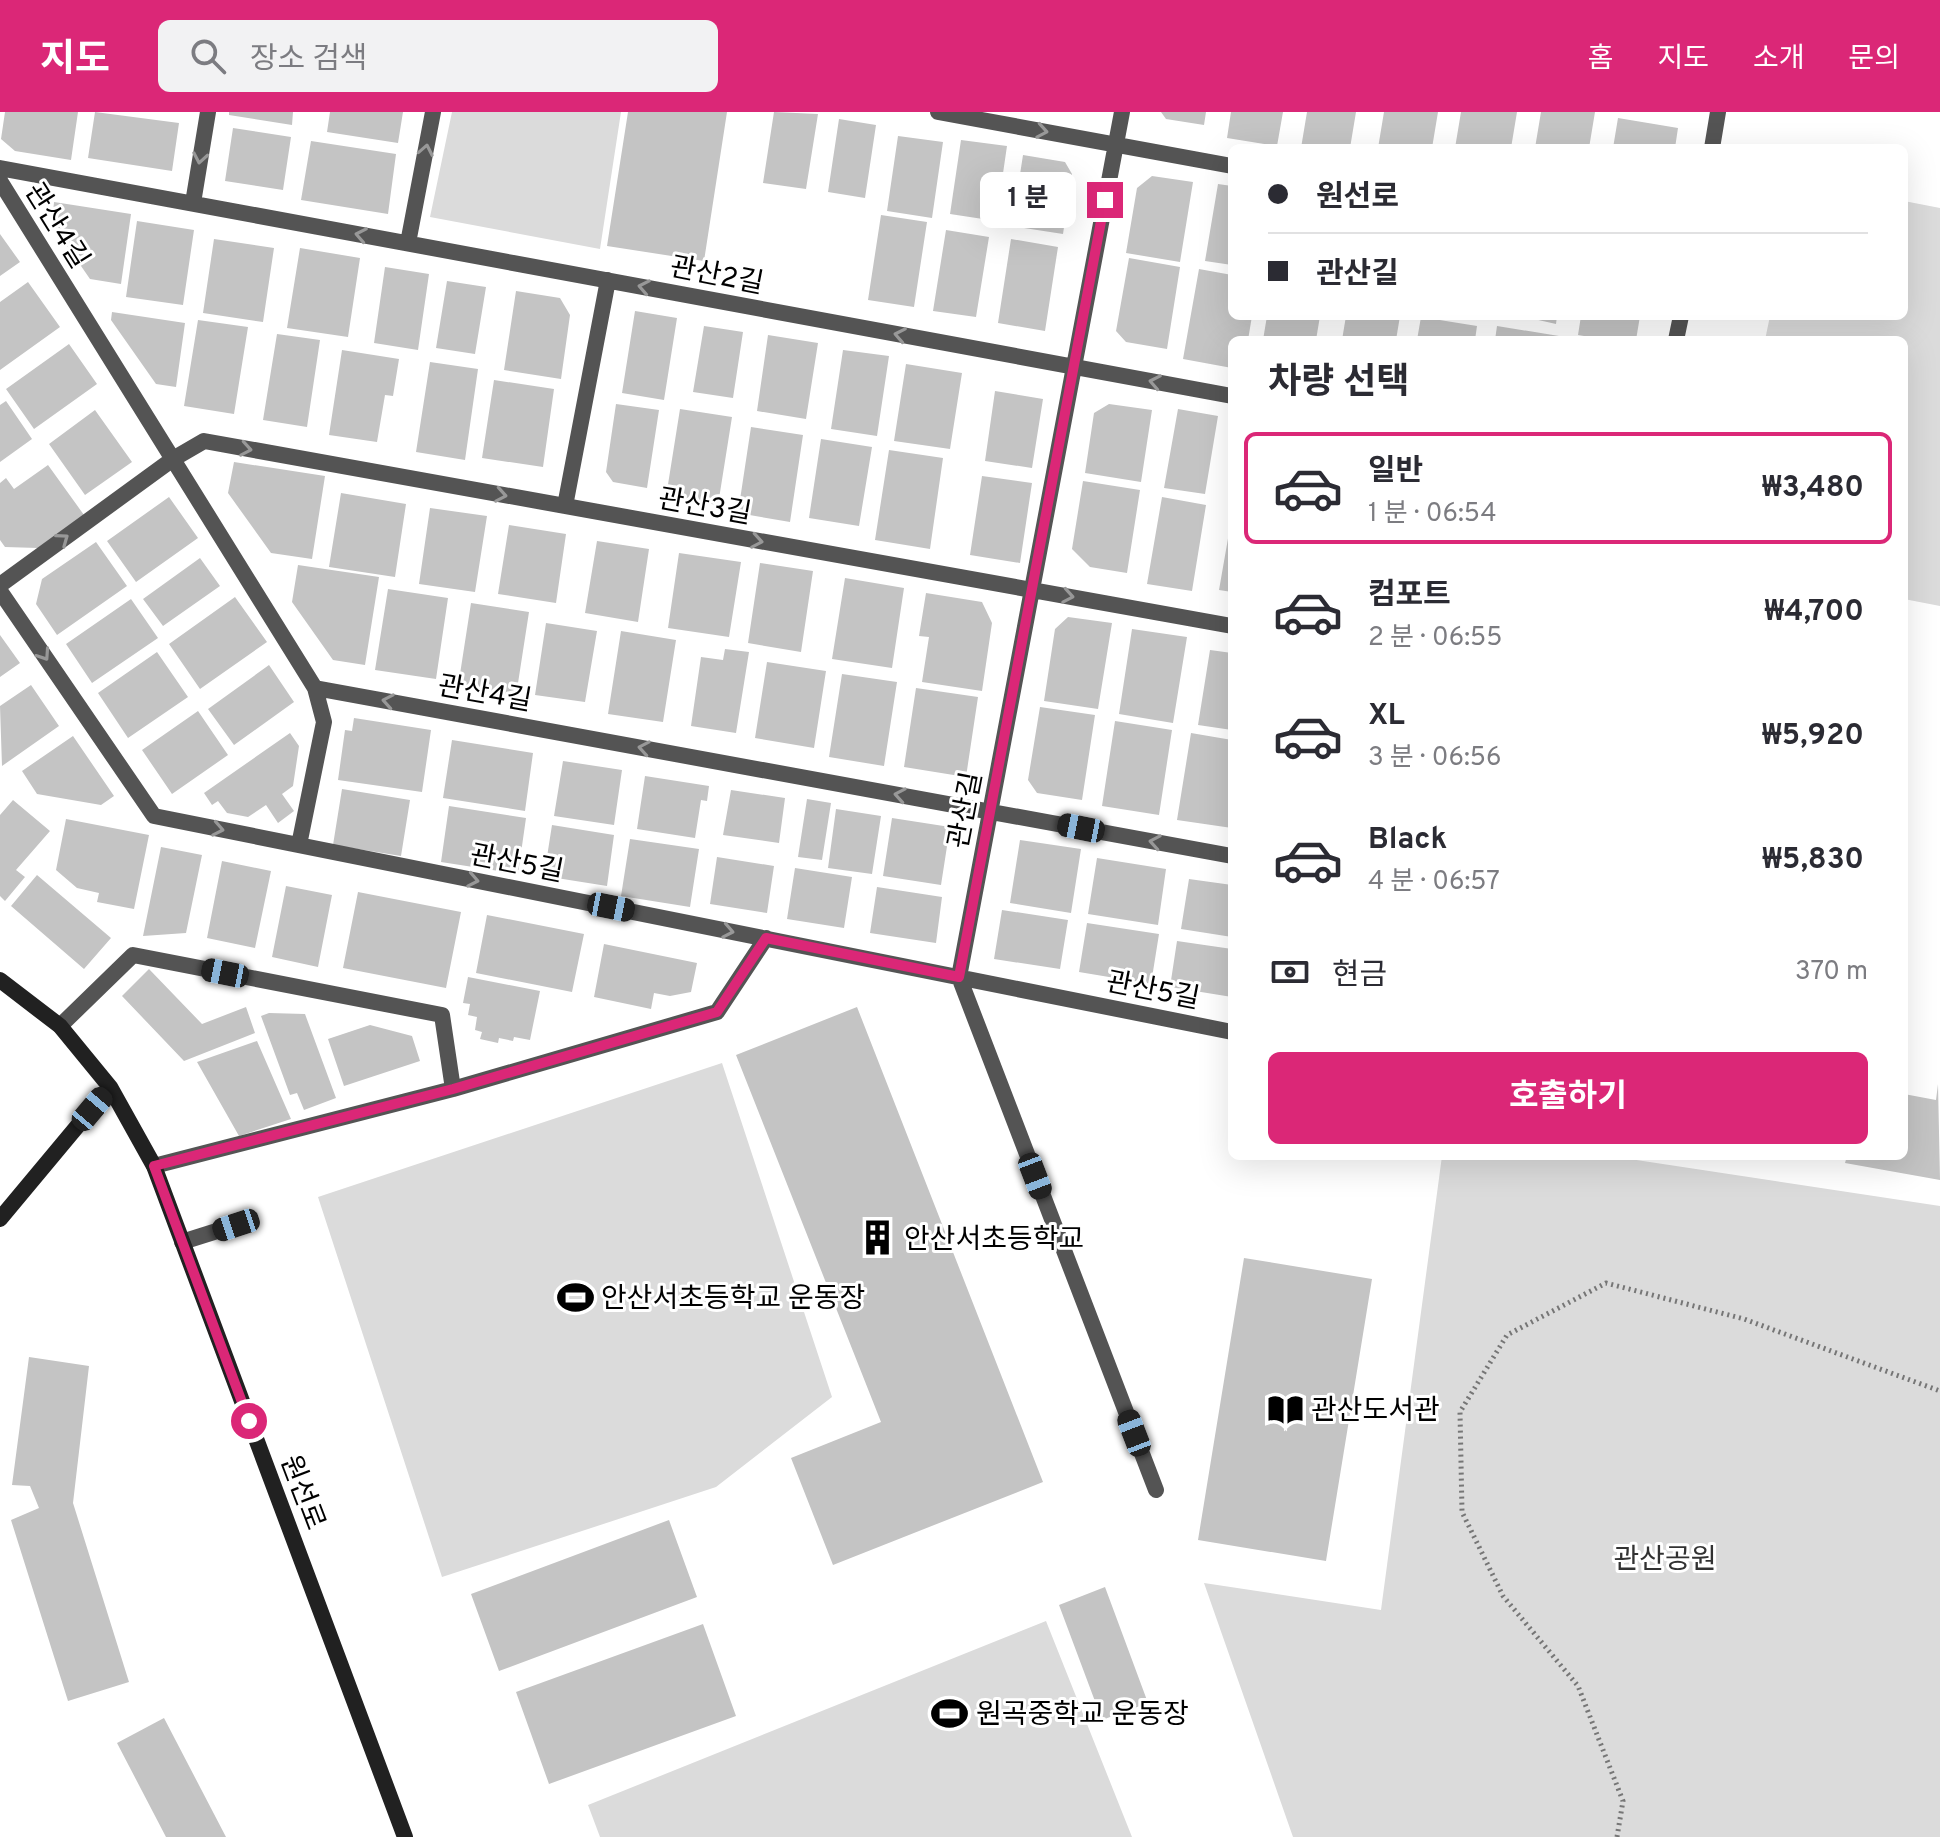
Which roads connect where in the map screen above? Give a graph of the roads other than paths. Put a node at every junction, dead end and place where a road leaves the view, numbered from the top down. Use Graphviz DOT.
graph roads {
  1 [pos="208,112"];
  2 [pos="433,112"];
  3 [pos="938,112"];
  4 [pos="1122,112"];
  5 [pos="1718,112"];
  6 [pos="1713,144"];
  7 [pos="1116,145"];
  8 [pos="1228,165"];
  9 [pos="0,168"];
  10 [pos="0,181"];
  11 [pos="193,203"];
  12 [pos="408,243"];
  13 [pos="608,280"];
  14 [pos="1074,367"];
  15 [pos="1228,395"];
  16 [pos="173,459"];
  17 [pos="565,506"];
  18 [pos="0,588"];
  19 [pos="1031,590"];
  20 [pos="1228,625"];
  21 [pos="315,688"];
  22 [pos="990,812"];
  23 [pos="299,845"];
  24 [pos="1228,855"];
  25 [pos="766,938"];
  26 [pos="959,977"];
  27 [pos="0,980"];
  28 [pos="60,1026"];
  29 [pos="1228,1031"];
  30 [pos="110,1087"];
  31 [pos="453,1089"];
  32 [pos="154,1166"];
  33 [pos="0,1219"];
  34 [pos="236,1225"];
  35 [pos="182,1242"];
  36 [pos="1156,1490"];
  37 [pos="405,1837"];
  1 -- 11 [label="street, one-way"];
  12 -- 2 [label="street, one-way"];
  3 -- 7 [label="street, one-way"];
  4 -- 7 [label="street, 관산길"];
  5 -- 6 [label="street"];
  7 -- 8 [label="street"];
  7 -- 14 [label="street, 관산길"];
  9 -- 11 [label="street, 관산2길"];
  10 -- 16 [label="street, 관산4길"];
  12 -- 11 [label="street, 관산2길, one-way"];
  12 -- 13 [label="street, 관산2길"];
  14 -- 13 [label="street, 관산2길, one-way"];
  13 -- 17 [label="street"];
  15 -- 14 [label="street, 관산2길, one-way"];
  14 -- 19 [label="street, 관산길"];
  16 -- 17 [label="street, 관산3길, one-way"];
  18 -- 16 [label="street, 관산3길, one-way"];
  16 -- 21 [label="street, 관산4길"];
  17 -- 19 [label="street, 관산3길, one-way"];
  18 -- 23 [label="street, 관산5길, one-way"];
  19 -- 20 [label="street, 관산3길, one-way"];
  19 -- 22 [label="street, 관산길"];
  22 -- 21 [label="street, 관산4길, one-way"];
  21 -- 23 [label="street"];
  24 -- 22 [label="street, 관산4길, one-way"];
  22 -- 26 [label="street, 관산길"];
  23 -- 25 [label="street, 관산5길, one-way"];
  25 -- 26 [label="street, 관산5길"];
  25 -- 31 [label="street"];
  26 -- 29 [label="street, 관산5길"];
  26 -- 36 [label="street"];
  27 -- 28 [label="street, 원선로"];
  28 -- 30 [label="street, 원선로"];
  28 -- 31 [label="street"];
  30 -- 32 [label="street, 원선로"];
  30 -- 33 [label="street"];
  31 -- 32 [label="street"];
  32 -- 35 [label="street, 원선로"];
  34 -- 35 [label="street"];
  35 -- 37 [label="street, 원선로"];
}
